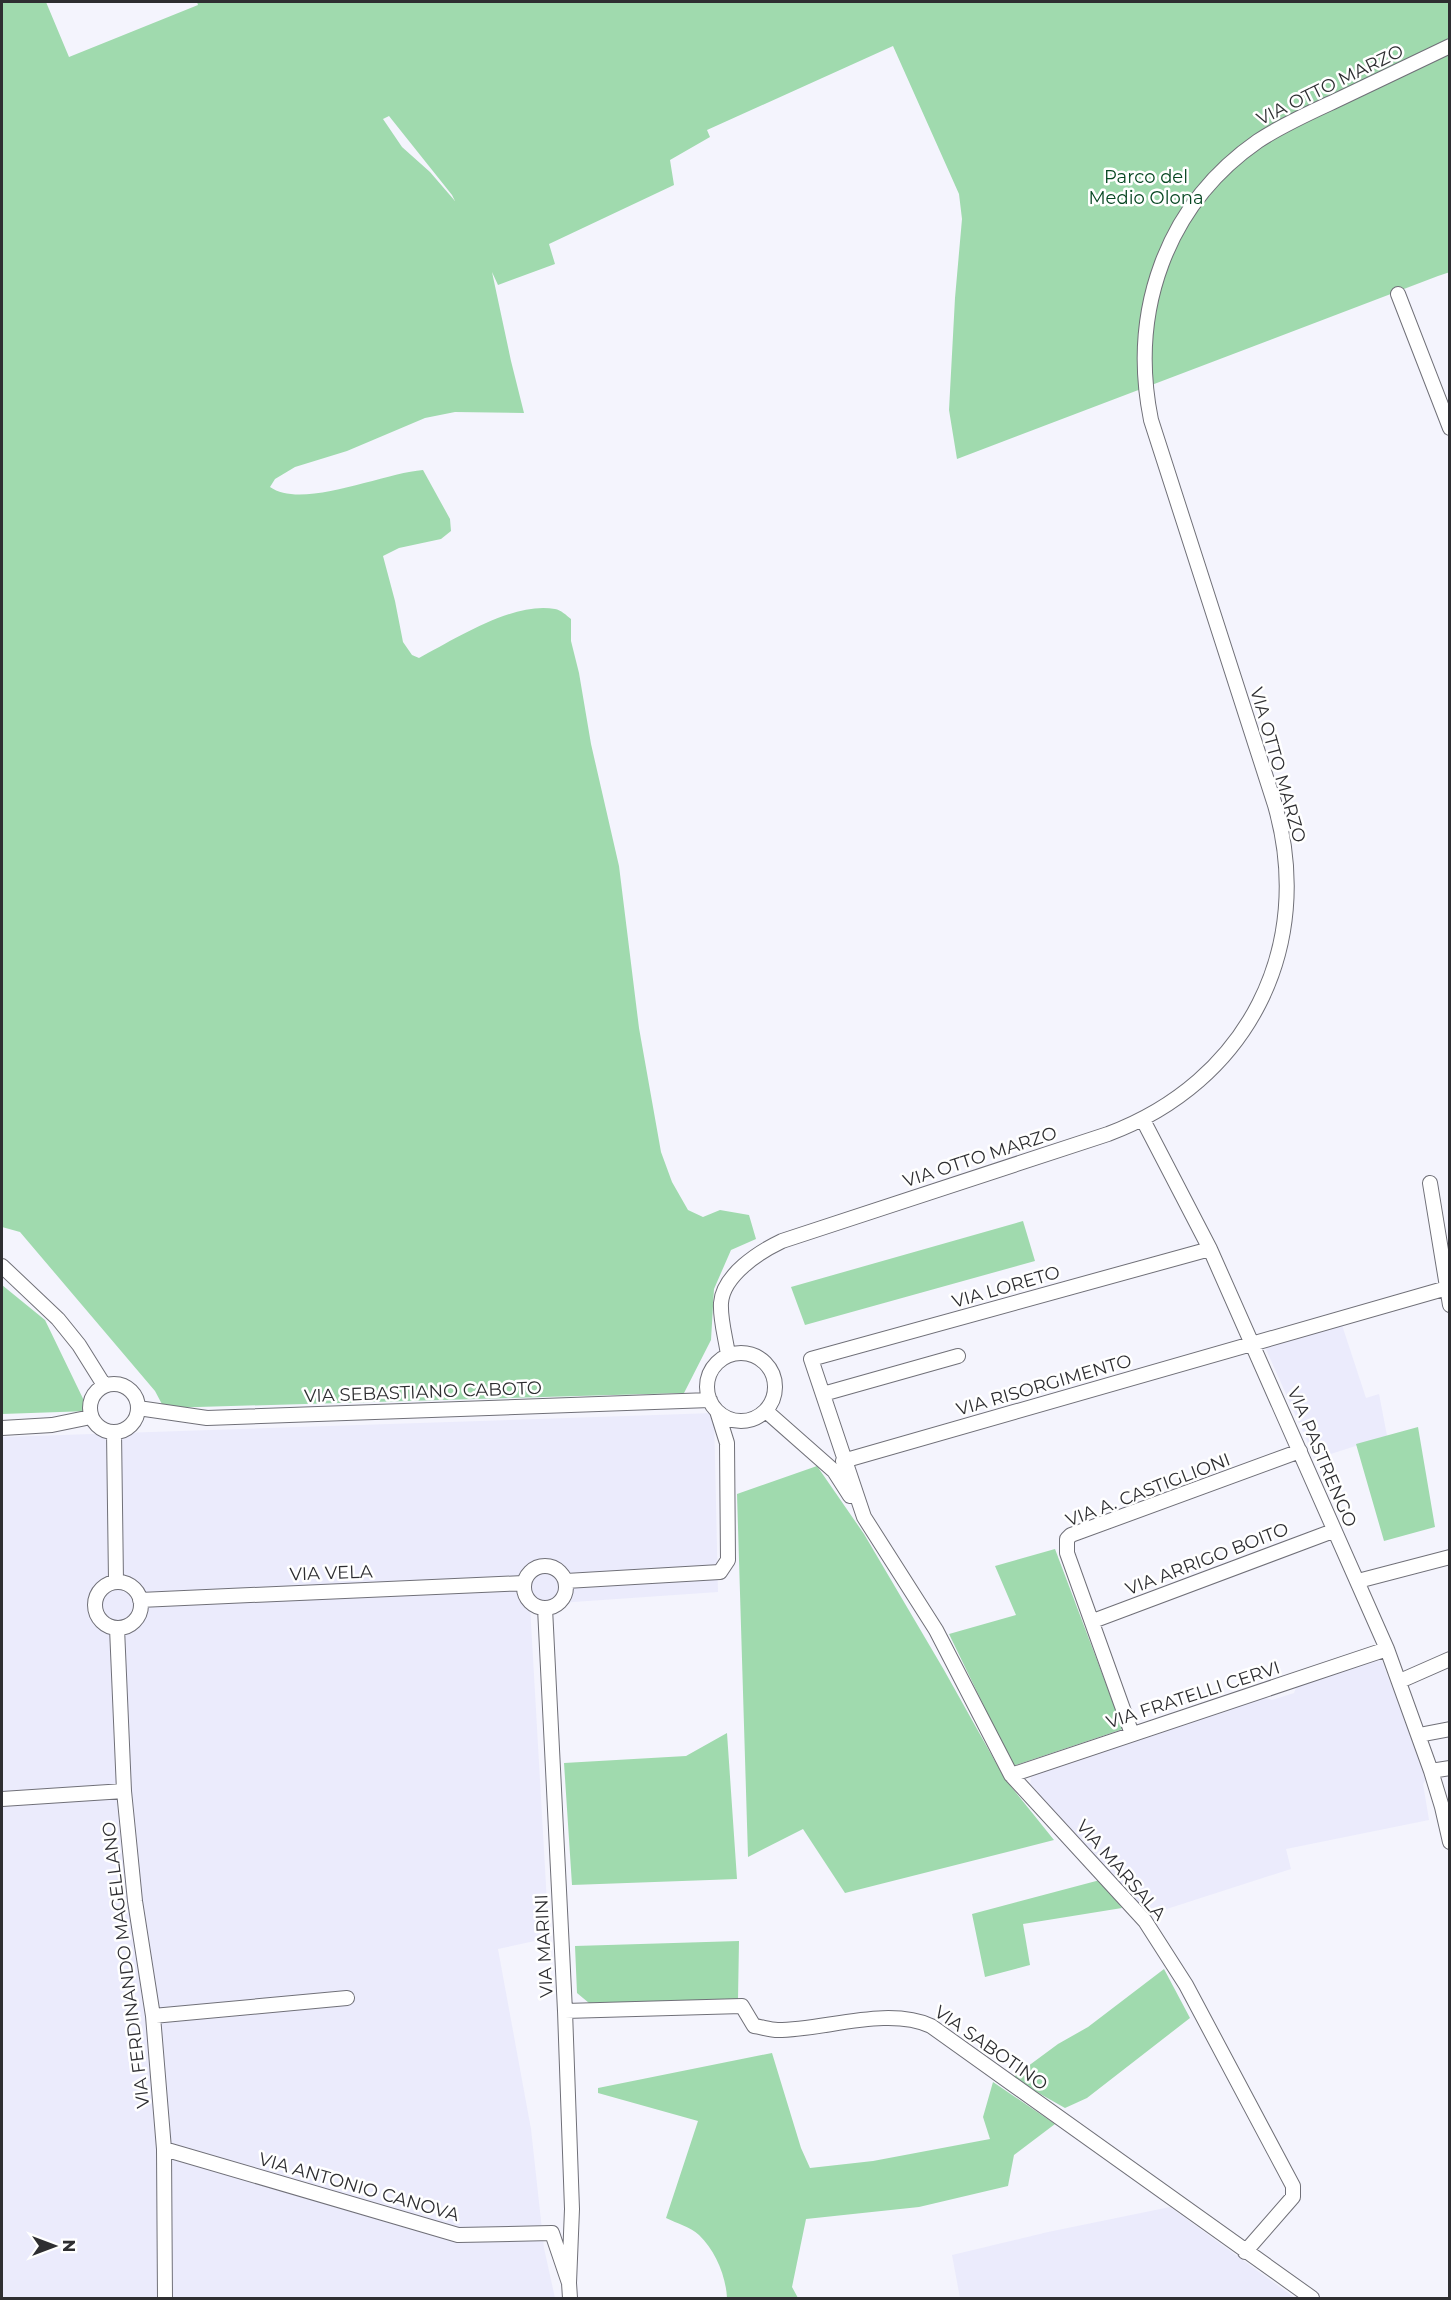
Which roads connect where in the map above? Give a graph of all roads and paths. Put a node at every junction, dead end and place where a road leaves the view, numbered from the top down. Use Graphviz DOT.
graph roads {
  1 [pos="1449,46"];
  2 [pos="1398,294"];
  3 [pos="1449,428"];
  4 [pos="1143,1120"];
  5 [pos="1430,1182"];
  6 [pos="1210,1249"];
  7 [pos="2,1266"];
  8 [pos="1447,1288"];
  9 [pos="1449,1305"];
  10 [pos="1253,1345"];
  11 [pos="728,1355"];
  12 [pos="958,1356"];
  13 [pos="811,1359"];
  14 [pos="104,1385"];
  15 [pos="823,1394"];
  16 [pos="714,1406"];
  17 [pos="138,1408"];
  18 [pos="765,1411"];
  19 [pos="91,1417"];
  20 [pos="2,1428"];
  21 [pos="114,1432"];
  22 [pos="1300,1451"];
  23 [pos="843,1461"];
  24 [pos="864,1517"];
  25 [pos="1333,1531"];
  26 [pos="1449,1557"];
  27 [pos="116,1581"];
  28 [pos="566,1581"];
  29 [pos="1358,1581"];
  30 [pos="524,1583"];
  31 [pos="140,1600"];
  32 [pos="545,1608"];
  33 [pos="1093,1622"];
  34 [pos="117,1628"];
  35 [pos="1387,1649"];
  36 [pos="1449,1659"];
  37 [pos="1400,1681"];
  38 [pos="1449,1729"];
  39 [pos="1132,1734"];
  40 [pos="1419,1735"];
  41 [pos="1449,1768"];
  42 [pos="1431,1772"];
  43 [pos="1011,1775"];
  44 [pos="124,1791"];
  45 [pos="2,1799"];
  46 [pos="1446,1806"];
  47 [pos="1449,1842"];
  48 [pos="347,1998"];
  49 [pos="565,2011"];
  50 [pos="153,2016"];
  51 [pos="164,2149"];
  52 [pos="1245,2252"];
  53 [pos="569,2283"];
  54 [pos="165,2298"];
  55 [pos="570,2298"];
  56 [pos="1312,2298"];
  1 -- 4 [label="street, VIA OTTO MARZO"];
  2 -- 3 [label="street"];
  4 -- 6 [label="street, VIA PASTRENGO"];
  4 -- 11 [label="street, VIA OTTO MARZO"];
  5 -- 8 [label="street"];
  6 -- 10 [label="street, VIA PASTRENGO"];
  6 -- 13 [label="street, VIA LORETO"];
  7 -- 14 [label="street"];
  8 -- 9 [label="street"];
  8 -- 10 [label="street, VIA RISORGIMENTO"];
  10 -- 22 [label="street, VIA PASTRENGO"];
  10 -- 23 [label="street, VIA RISORGIMENTO"];
  11 -- 16 [label="street"];
  11 -- 18 [label="street"];
  12 -- 15 [label="street"];
  13 -- 15 [label="street, VIA MARSALA"];
  14 -- 17 [label="street"];
  14 -- 19 [label="street"];
  15 -- 23 [label="street, VIA MARSALA"];
  16 -- 17 [label="street, VIA SEBASTIANO CABOTO"];
  16 -- 18 [label="street"];
  16 -- 28 [label="street"];
  17 -- 21 [label="street"];
  18 -- 24 [label="street, VIA MARSALA"];
  19 -- 20 [label="street"];
  19 -- 21 [label="street"];
  21 -- 27 [label="street"];
  22 -- 25 [label="street, VIA PASTRENGO"];
  22 -- 33 [label="street, VIA A. CASTIGLIONI"];
  23 -- 24 [label="street, VIA MARSALA"];
  24 -- 43 [label="street, VIA MARSALA"];
  25 -- 29 [label="street, VIA PASTRENGO"];
  25 -- 33 [label="street, VIA ARRIGO BOITO"];
  26 -- 29 [label="street"];
  27 -- 31 [label="street"];
  27 -- 34 [label="street"];
  28 -- 30 [label="street"];
  28 -- 32 [label="street"];
  29 -- 35 [label="street, VIA PASTRENGO"];
  30 -- 31 [label="street, VIA VELA"];
  30 -- 32 [label="street"];
  31 -- 34 [label="street"];
  32 -- 49 [label="street, VIA MARINI"];
  33 -- 39 [label="street, VIA A. CASTIGLIONI"];
  34 -- 44 [label="street, VIA FERDINANDO MAGELLANO"];
  35 -- 37 [label="street, VIA PASTRENGO"];
  35 -- 39 [label="street, VIA FRATELLI CERVI"];
  36 -- 37 [label="street"];
  37 -- 40 [label="street, VIA PASTRENGO"];
  38 -- 40 [label="street"];
  39 -- 43 [label="street, VIA FRATELLI CERVI"];
  40 -- 42 [label="street, VIA PASTRENGO"];
  41 -- 42 [label="street"];
  42 -- 46 [label="street, VIA PASTRENGO"];
  43 -- 52 [label="street, VIA MARSALA"];
  44 -- 45 [label="street"];
  44 -- 50 [label="street, VIA FERDINANDO MAGELLANO"];
  46 -- 47 [label="street, VIA PASTRENGO"];
  48 -- 50 [label="street"];
  49 -- 52 [label="street, VIA SABOTINO"];
  49 -- 53 [label="street, VIA MARINI"];
  50 -- 51 [label="street, VIA FERDINANDO MAGELLANO"];
  51 -- 53 [label="street, VIA ANTONIO CANOVA"];
  51 -- 54 [label="street, VIA FERDINANDO MAGELLANO"];
  52 -- 56 [label="street, VIA SABOTINO"];
  53 -- 55 [label="street, VIA ANTONIO CANOVA"];
}
